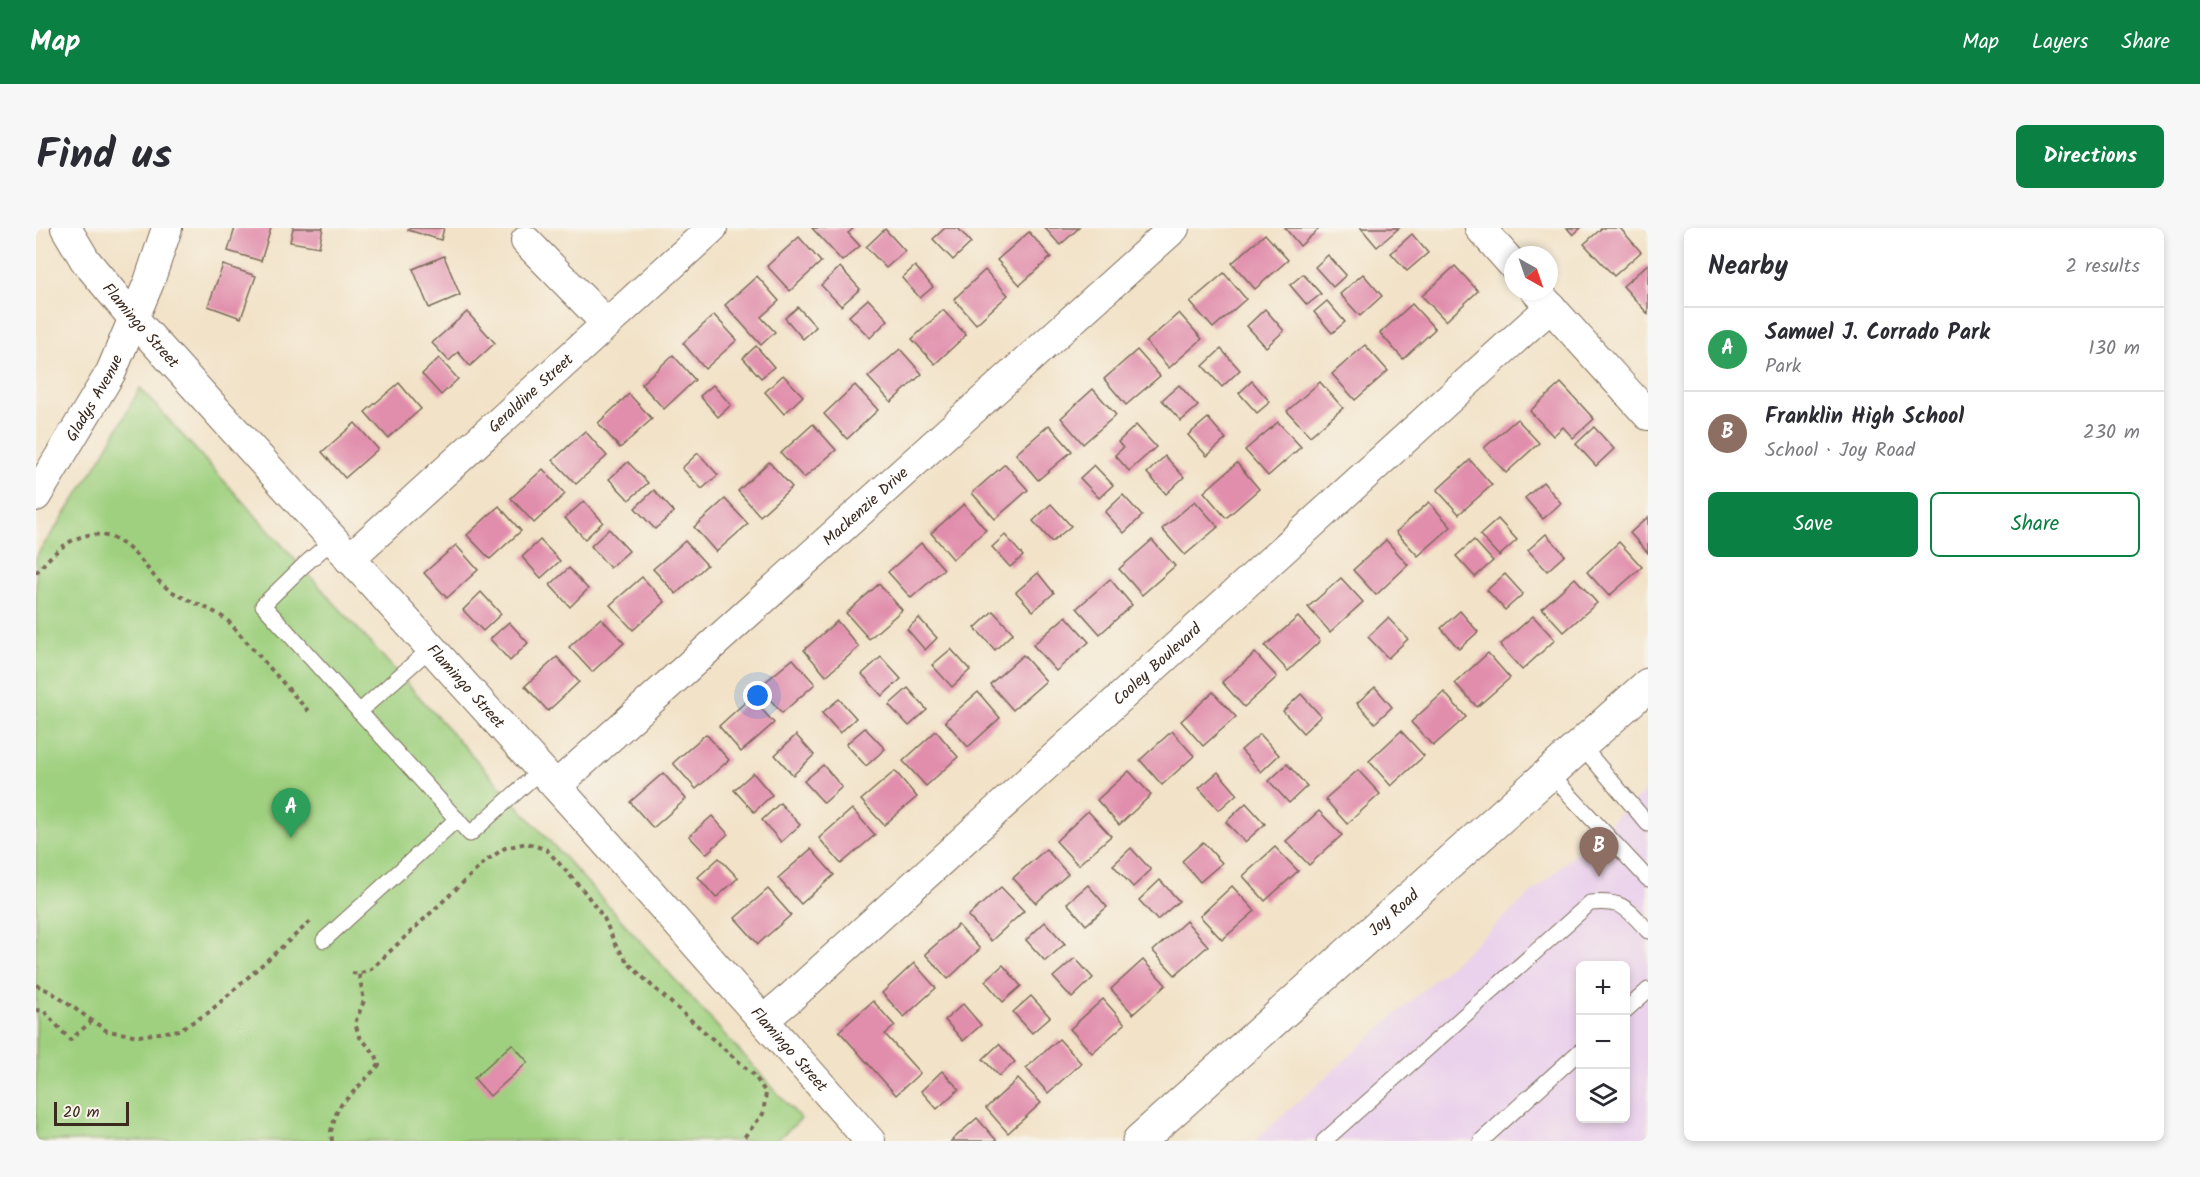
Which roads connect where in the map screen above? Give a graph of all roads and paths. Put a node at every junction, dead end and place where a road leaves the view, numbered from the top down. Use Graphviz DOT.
graph roads {
  1 [pos="66,228"];
  2 [pos="167,228"];
  3 [pos="712,228"];
  4 [pos="1174,228"];
  5 [pos="1480,228"];
  6 [pos="526,241"];
  7 [pos="1504,255"];
  8 [pos="1543,300"];
  9 [pos="1545,300"];
  10 [pos="133,318"];
  11 [pos="606,323"];
  12 [pos="1648,415"];
  13 [pos="36,496"];
  14 [pos="341,549"];
  15 [pos="36,573"];
  16 [pos="431,648"];
  17 [pos="1648,685"];
  18 [pos="359,712"];
  19 [pos="310,713"];
  20 [pos="1581,745"];
  21 [pos="1549,773"];
  22 [pos="548,778"];
  23 [pos="457,819"];
  24 [pos="1648,824"];
  25 [pos="1648,879"];
  26 [pos="312,921"];
  27 [pos="1648,931"];
  28 [pos="324,940"];
  29 [pos="352,973"];
  30 [pos="359,974"];
  31 [pos="36,985"];
  32 [pos="1648,990"];
  33 [pos="1630,1006"];
  34 [pos="36,1010"];
  35 [pos="763,1020"];
  36 [pos="92,1021"];
  37 [pos="1576,1056"];
  38 [pos="332,1141"];
  39 [pos="741,1141"];
  40 [pos="870,1141"];
  41 [pos="1139,1141"];
  42 [pos="1324,1141"];
  43 [pos="1481,1141"];
  1 -- 10 [label="street, Flamingo Street"];
  2 -- 10 [label="street, Gladys Avenue"];
  3 -- 11 [label="street, Geraldine Street"];
  4 -- 22 [label="street, Mackenzie Drive"];
  5 -- 7 [label="street"];
  6 -- 11 [label="street"];
  8 -- 35 [label="street, Cooley Boulevard"];
  9 -- 12 [label="street"];
  10 -- 13 [label="street, Gladys Avenue"];
  10 -- 14 [label="street, Flamingo Street"];
  11 -- 14 [label="street, Geraldine Street"];
  14 -- 16 [label="street, Flamingo Street"];
  14 -- 18 [label="lane"];
  15 -- 19 [label="path"];
  16 -- 18 [label="lane"];
  16 -- 22 [label="street, Flamingo Street"];
  17 -- 20 [label="street, Joy Road"];
  18 -- 23 [label="lane"];
  20 -- 21 [label="street, Joy Road"];
  20 -- 24 [label="lane"];
  21 -- 25 [label="lane"];
  21 -- 41 [label="street, Joy Road"];
  22 -- 23 [label="lane"];
  22 -- 35 [label="street, Flamingo Street"];
  23 -- 28 [label="lane"];
  26 -- 36 [label="path"];
  27 -- 42 [label="lane"];
  29 -- 30 [label="path"];
  30 -- 38 [label="path"];
  30 -- 39 [label="path"];
  31 -- 36 [label="path"];
  32 -- 33 [label="lane"];
  34 -- 36 [label="path"];
  35 -- 40 [label="street, Flamingo Street"];
  37 -- 43 [label="lane"];
}
